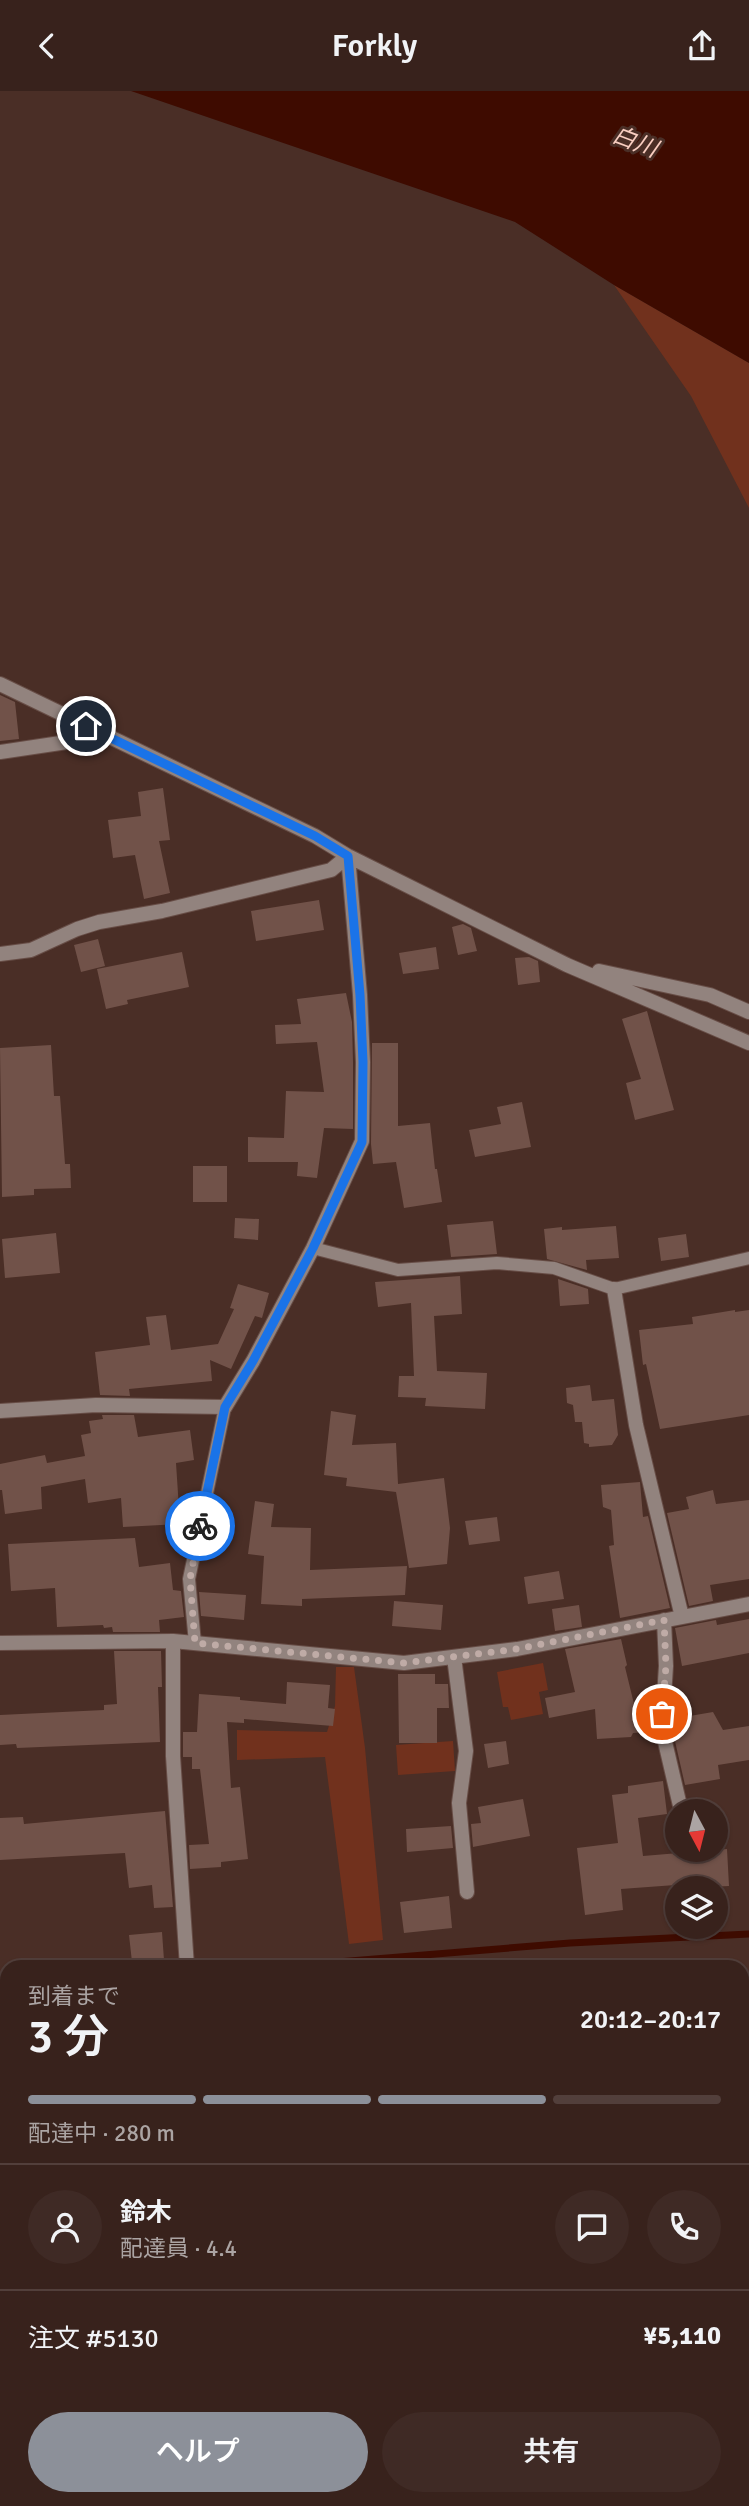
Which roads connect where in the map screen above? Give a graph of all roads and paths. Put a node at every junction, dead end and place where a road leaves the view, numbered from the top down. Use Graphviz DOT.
graph roads {
  1 [pos="0,684"];
  2 [pos="107,736"];
  3 [pos="0,752"];
  4 [pos="348,856"];
  5 [pos="0,954"];
  6 [pos="567,965"];
  7 [pos="749,1012"];
  8 [pos="749,1043"];
  9 [pos="313,1248"];
  10 [pos="749,1258"];
  11 [pos="614,1289"];
  12 [pos="225,1407"];
  13 [pos="0,1411"];
  14 [pos="749,1604"];
  15 [pos="682,1617"];
  16 [pos="664,1620"];
  17 [pos="173,1641"];
  18 [pos="0,1643"];
  19 [pos="195,1643"];
  20 [pos="454,1657"];
  21 [pos="679,1799"];
  22 [pos="467,1892"];
  23 [pos="187,1960"];
  1 -- 2 [label="street"];
  2 -- 3 [label="street"];
  2 -- 4 [label="street"];
  4 -- 5 [label="street"];
  4 -- 6 [label="street"];
  4 -- 9 [label="street"];
  6 -- 7 [label="street"];
  6 -- 8 [label="street"];
  9 -- 11 [label="lane"];
  9 -- 12 [label="street"];
  10 -- 11 [label="lane"];
  11 -- 15 [label="street"];
  12 -- 13 [label="street"];
  12 -- 19 [label="lane"];
  14 -- 15 [label="street"];
  15 -- 16 [label="street"];
  16 -- 20 [label="street"];
  16 -- 21 [label="street"];
  17 -- 18 [label="street"];
  17 -- 19 [label="street"];
  17 -- 23 [label="street"];
  19 -- 20 [label="street"];
  20 -- 22 [label="street"];
}
